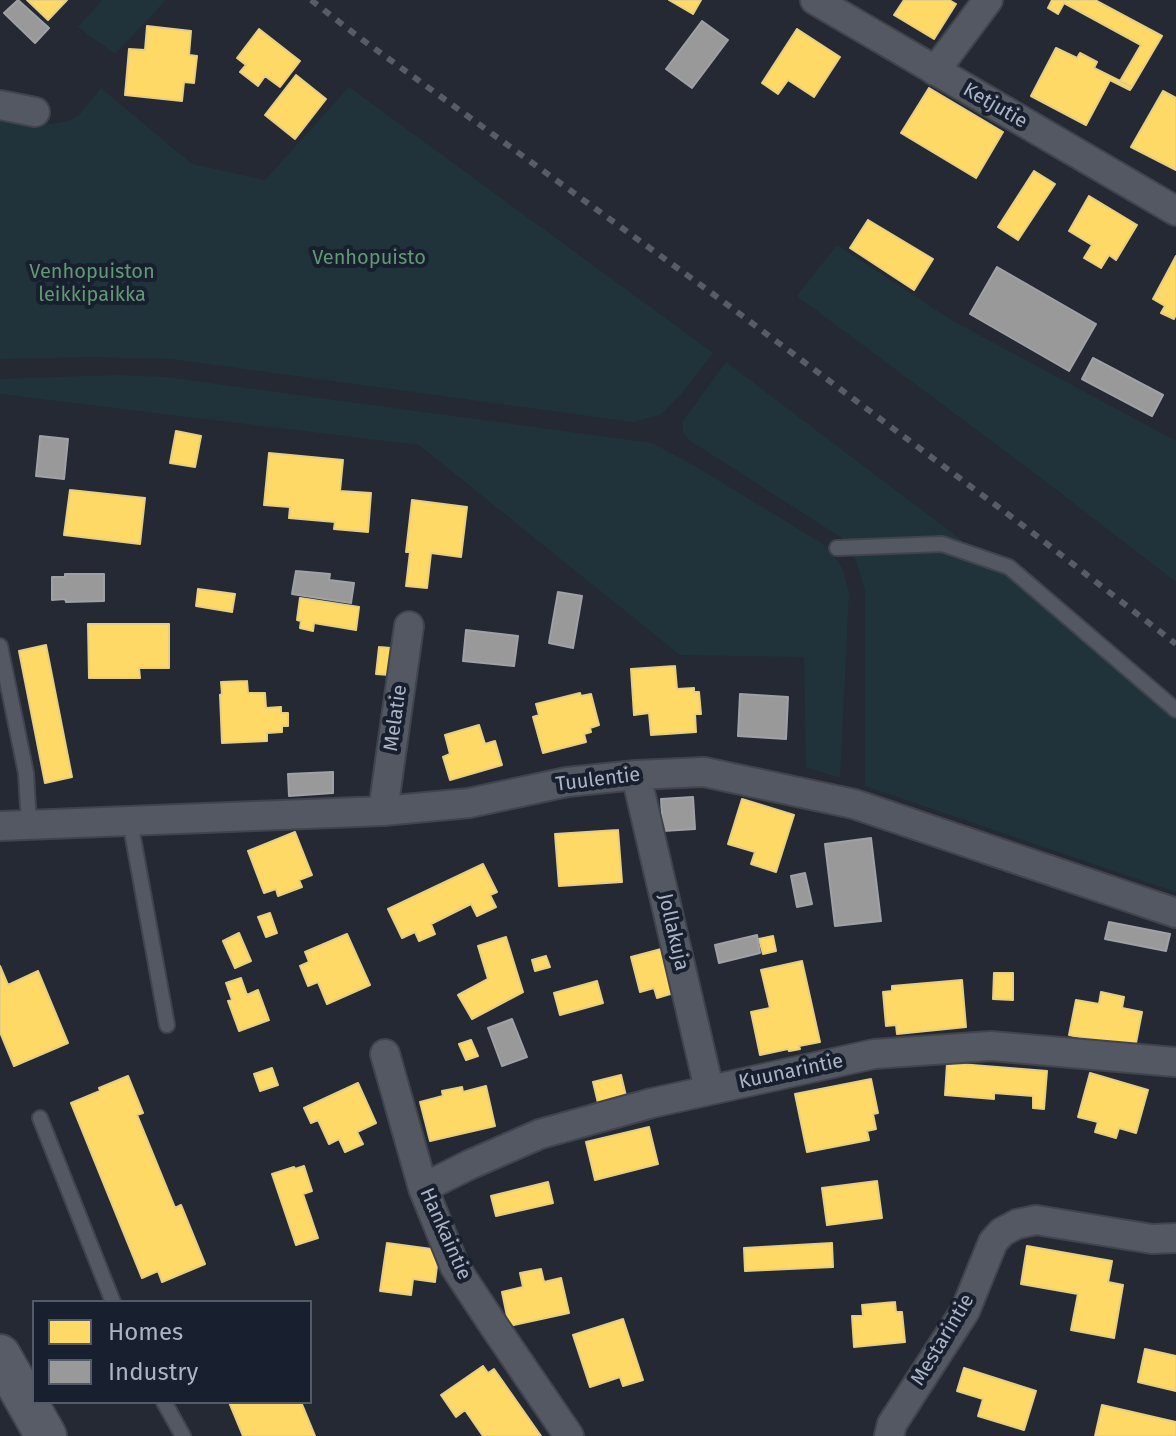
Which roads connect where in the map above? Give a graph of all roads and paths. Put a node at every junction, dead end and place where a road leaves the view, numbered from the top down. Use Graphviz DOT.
graph roads {
  1 [pos="815,0"];
  2 [pos="988,0"];
  3 [pos="935,71"];
  4 [pos="0,105"];
  5 [pos="35,112"];
  6 [pos="1176,211"];
  7 [pos="837,548"];
  8 [pos="409,626"];
  9 [pos="0,646"];
  10 [pos="1176,710"];
  11 [pos="636,775"];
  12 [pos="383,811"];
  13 [pos="130,821"];
  14 [pos="29,825"];
  15 [pos="0,826"];
  16 [pos="1176,913"];
  17 [pos="167,1025"];
  18 [pos="385,1054"];
  19 [pos="1176,1061"];
  20 [pos="709,1089"];
  21 [pos="40,1118"];
  22 [pos="423,1188"];
  23 [pos="1176,1238"];
  24 [pos="112,1300"];
  25 [pos="0,1355"];
  26 [pos="165,1404"];
  27 [pos="46,1436"];
  28 [pos="183,1436"];
  29 [pos="569,1436"];
  30 [pos="889,1436"];
  1 -- 3 [label="street, Ketjutie"];
  2 -- 3 [label="street"];
  3 -- 6 [label="street, Ketjutie"];
  4 -- 5 [label="street"];
  7 -- 10 [label="lane"];
  8 -- 12 [label="street, Melatie"];
  9 -- 14 [label="lane"];
  11 -- 12 [label="street, Tuulentie"];
  11 -- 16 [label="street, Tuulentie"];
  11 -- 20 [label="street, Jollakuja"];
  12 -- 13 [label="street, Tuulentie"];
  13 -- 14 [label="street, Tuulentie"];
  13 -- 17 [label="lane"];
  14 -- 15 [label="street, Tuulentie"];
  18 -- 22 [label="street, Hankaintie"];
  19 -- 20 [label="street, Kuunarintie"];
  20 -- 22 [label="street, Kuunarintie"];
  21 -- 24 [label="lane"];
  22 -- 29 [label="street, Hankaintie"];
  23 -- 30 [label="street, Mestarintie"];
  25 -- 27 [label="main road"];
  26 -- 28 [label="lane"];
}
